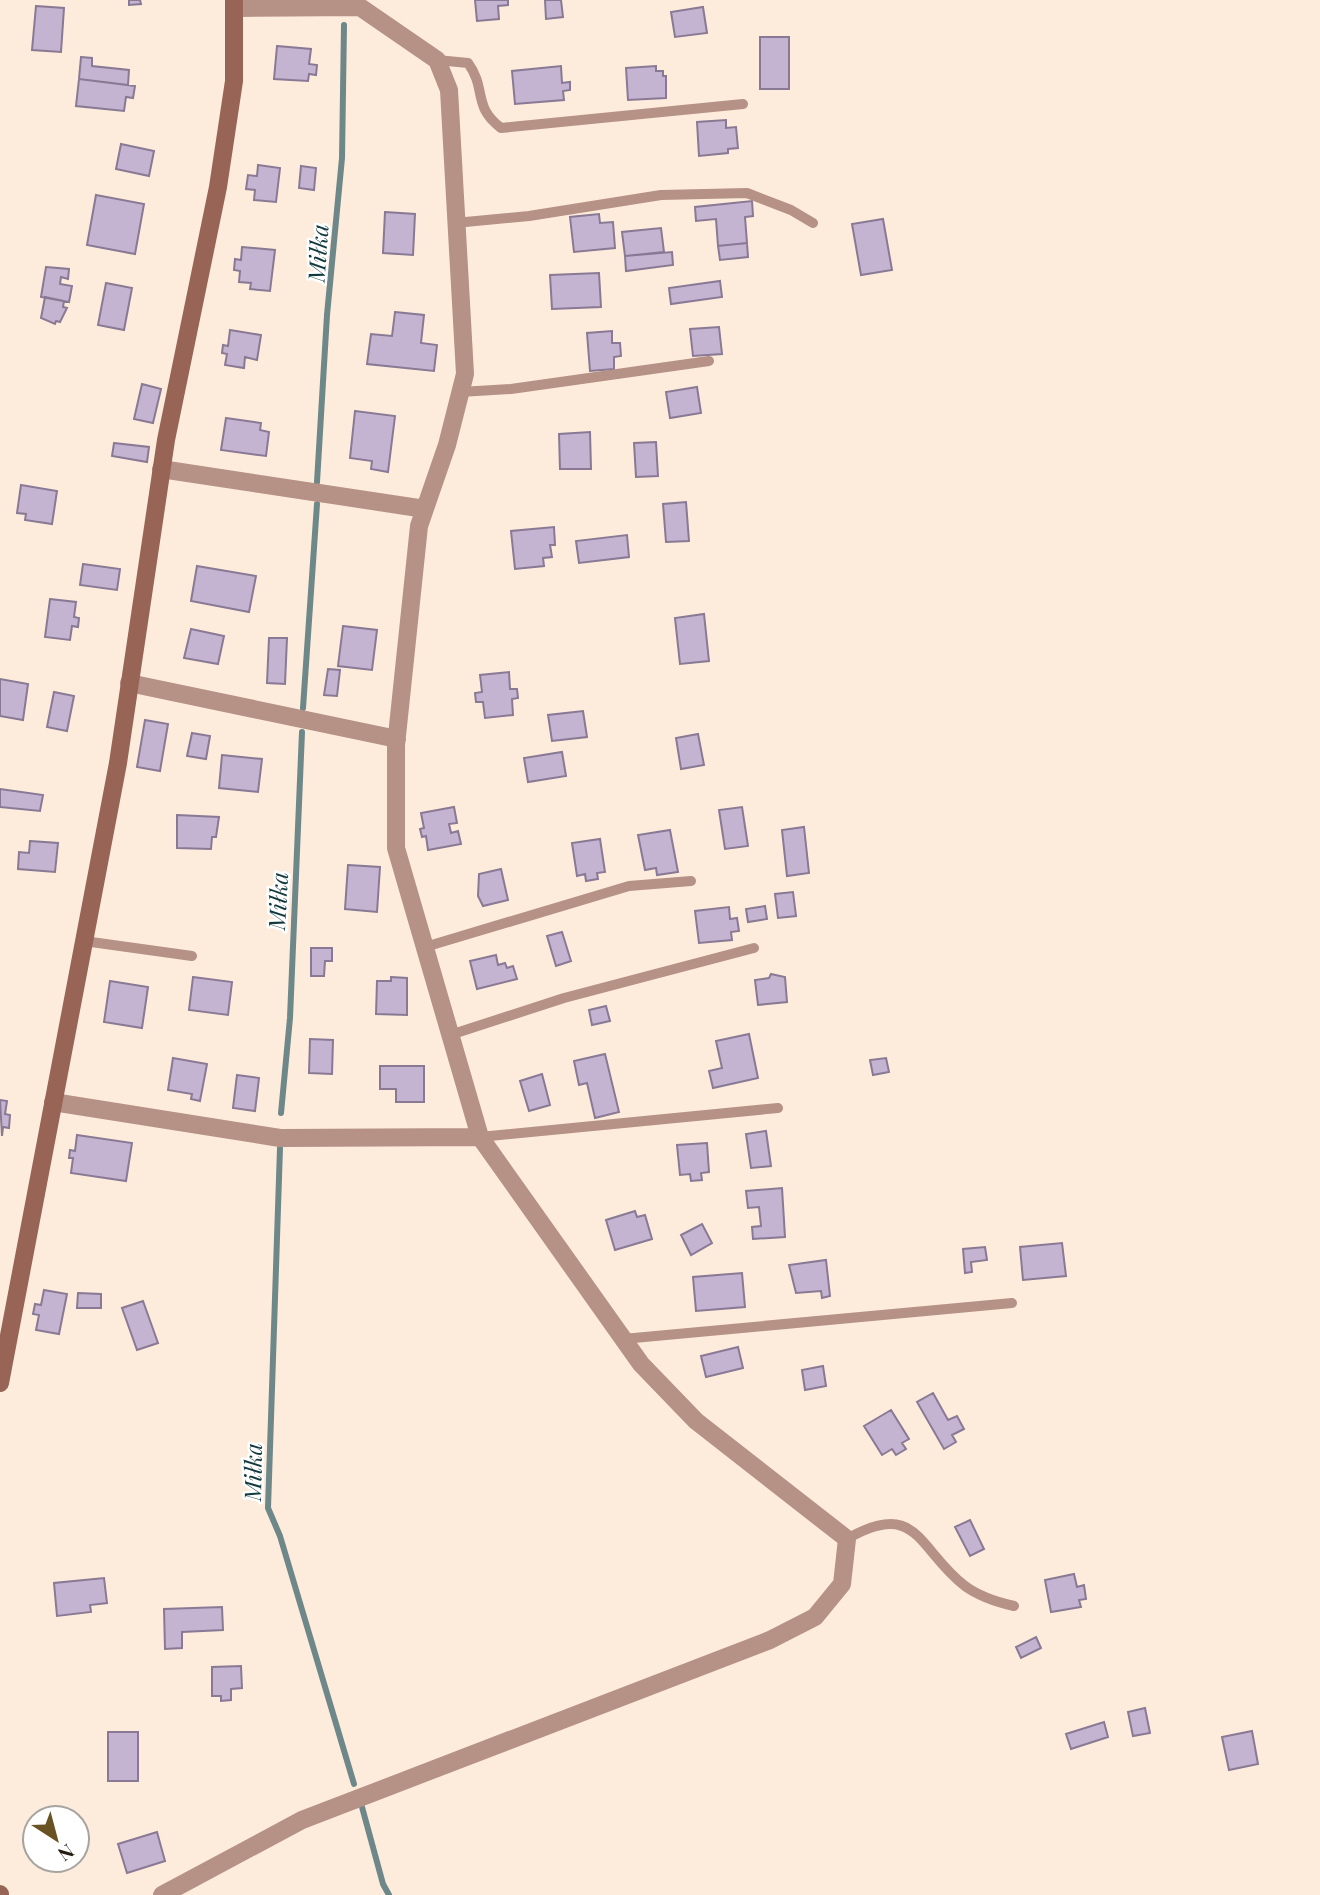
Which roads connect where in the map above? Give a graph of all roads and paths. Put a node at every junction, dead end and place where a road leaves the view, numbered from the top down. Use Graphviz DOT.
graph roads {
  1 [pos="362,3"];
  2 [pos="235,4"];
  3 [pos="437,60"];
  4 [pos="743,104"];
  5 [pos="455,223"];
  6 [pos="813,223"];
  7 [pos="709,361"];
  8 [pos="460,392"];
  9 [pos="161,469"];
  10 [pos="425,509"];
  11 [pos="130,683"];
  12 [pos="397,738"];
  13 [pos="691,881"];
  14 [pos="84,941"];
  15 [pos="425,947"];
  16 [pos="754,948"];
  17 [pos="192,956"];
  18 [pos="450,1035"];
  19 [pos="53,1101"];
  20 [pos="778,1108"];
  21 [pos="480,1137"];
  22 [pos="1012,1303"];
  23 [pos="623,1339"];
  24 [pos="0,1383"];
  25 [pos="847,1539"];
  26 [pos="1014,1606"];
  27 [pos="162,1895"];
  1 -- 2 [label="street"];
  1 -- 3 [label="street"];
  2 -- 9 [label="street"];
  3 -- 4 [label="lane"];
  3 -- 5 [label="street"];
  5 -- 6 [label="lane"];
  5 -- 8 [label="street"];
  7 -- 8 [label="lane"];
  8 -- 10 [label="street"];
  9 -- 10 [label="street"];
  9 -- 11 [label="street"];
  10 -- 12 [label="street"];
  11 -- 12 [label="street"];
  11 -- 14 [label="street"];
  12 -- 15 [label="street"];
  13 -- 15 [label="lane"];
  14 -- 17 [label="lane"];
  14 -- 19 [label="street"];
  15 -- 18 [label="street"];
  16 -- 18 [label="lane"];
  18 -- 21 [label="street"];
  19 -- 21 [label="street"];
  19 -- 24 [label="street"];
  20 -- 21 [label="lane"];
  21 -- 23 [label="street"];
  22 -- 23 [label="lane"];
  23 -- 25 [label="street"];
  25 -- 26 [label="lane"];
  25 -- 27 [label="street"];
}
